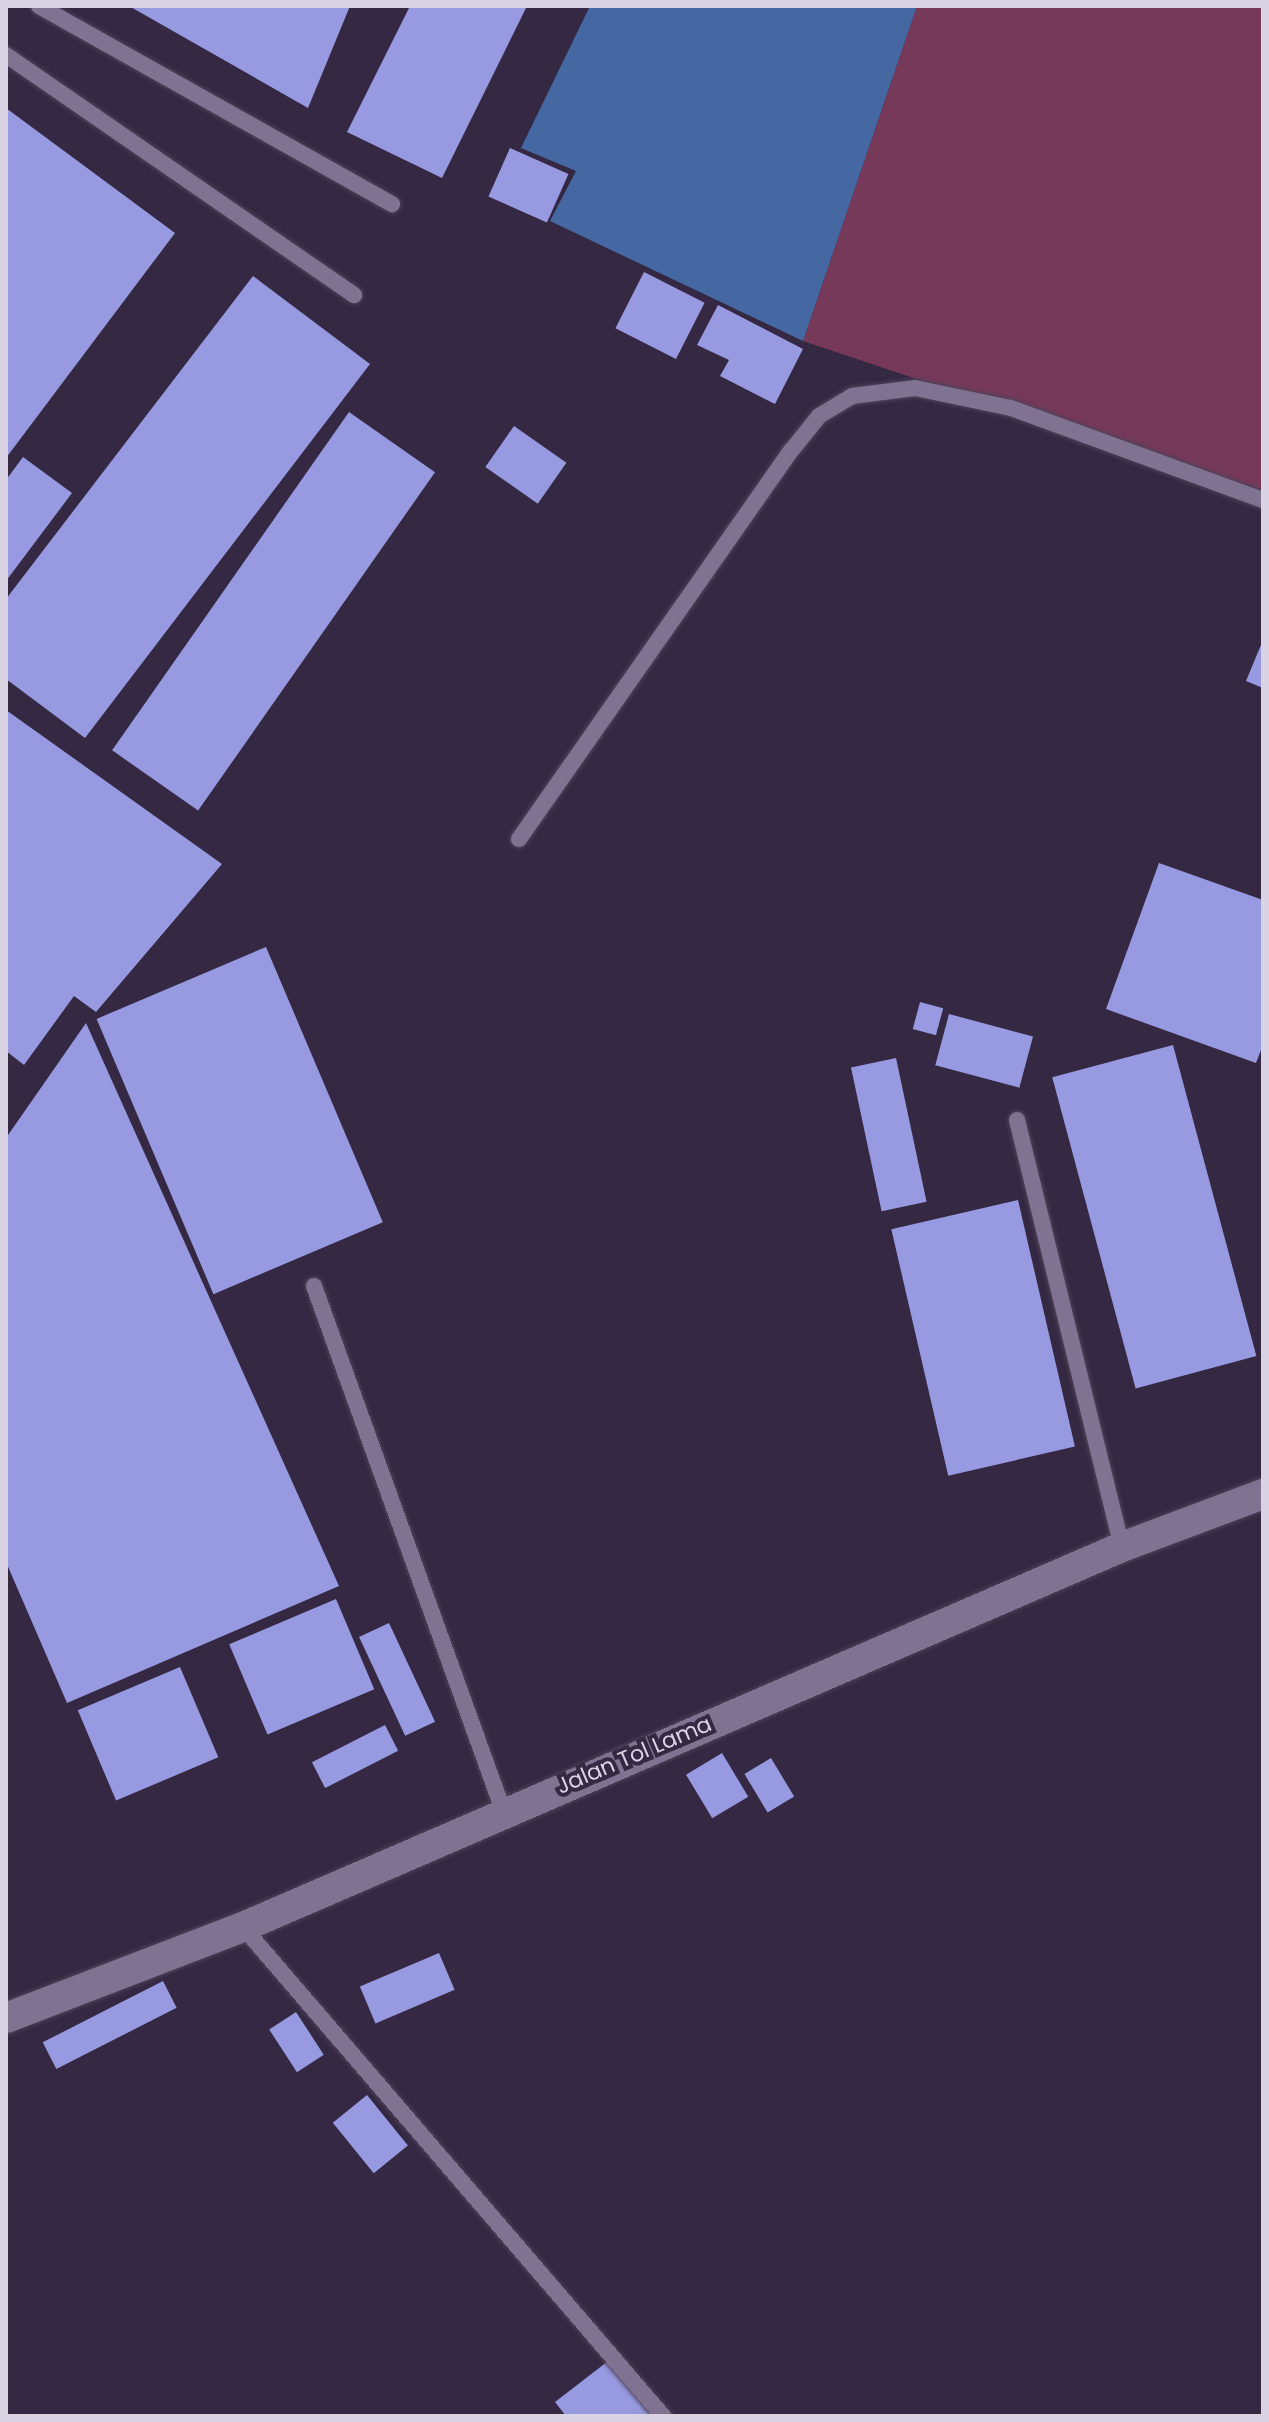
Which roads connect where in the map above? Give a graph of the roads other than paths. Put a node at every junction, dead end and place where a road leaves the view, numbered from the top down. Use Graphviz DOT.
graph roads {
  1 [pos="39,6"];
  2 [pos="6,55"];
  3 [pos="392,204"];
  4 [pos="354,295"];
  5 [pos="1263,500"];
  6 [pos="519,839"];
  7 [pos="1017,1120"];
  8 [pos="314,1286"];
  9 [pos="1263,1494"];
  10 [pos="1122,1547"];
  11 [pos="503,1810"];
  12 [pos="243,1927"];
  13 [pos="6,2018"];
  14 [pos="663,2416"];
  1 -- 3 [label="lane"];
  2 -- 4 [label="lane"];
  5 -- 6 [label="lane"];
  7 -- 10 [label="lane"];
  8 -- 11 [label="lane"];
  9 -- 10 [label="street, Jalan Tol Lama"];
  10 -- 11 [label="street, Jalan Tol Lama"];
  11 -- 12 [label="street, Jalan Tol Lama"];
  12 -- 13 [label="street, Jalan Tol Lama"];
  12 -- 14 [label="lane"];
}
